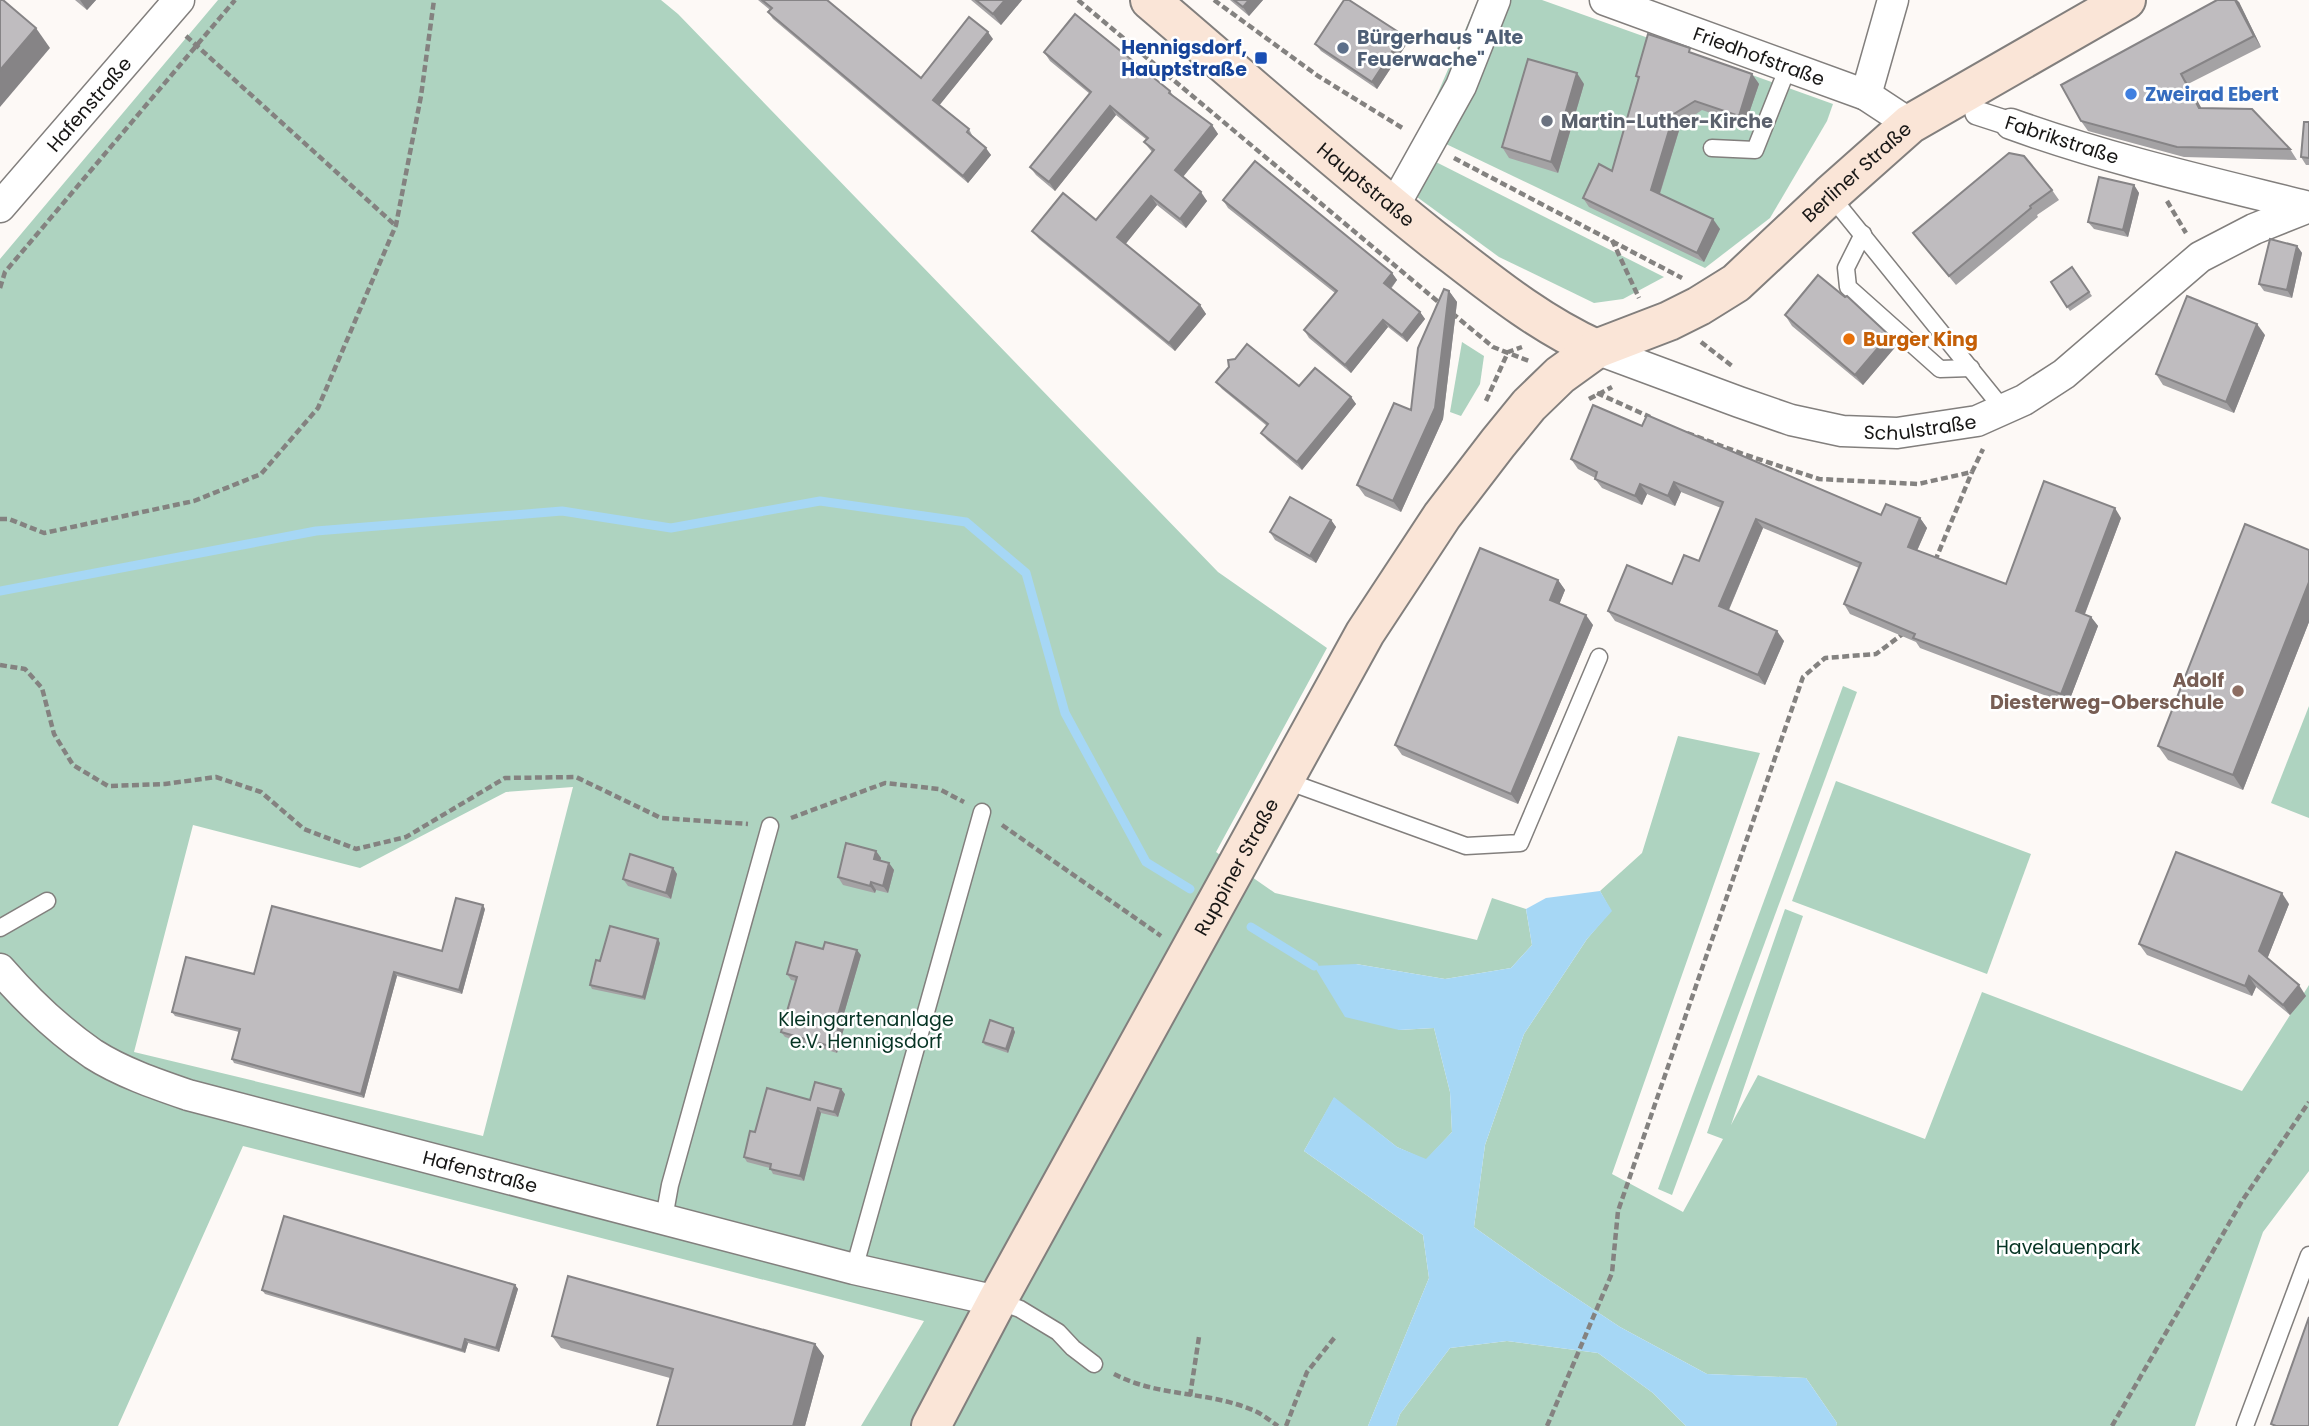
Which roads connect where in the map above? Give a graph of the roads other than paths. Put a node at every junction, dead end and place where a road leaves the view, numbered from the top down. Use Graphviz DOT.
graph roads {
  1 [pos="1150,0"];
  2 [pos="1495,0"];
  3 [pos="1605,0"];
  4 [pos="1893,0"];
  5 [pos="2126,0"];
  6 [pos="171,9"];
  7 [pos="1788,67"];
  8 [pos="1866,96"];
  9 [pos="1977,113"];
  10 [pos="1910,124"];
  11 [pos="2011,124"];
  12 [pos="1712,148"];
  13 [pos="1830,194"];
  14 [pos="0,207"];
  15 [pos="2309,207"];
  16 [pos="1394,208"];
  17 [pos="1863,234"];
  18 [pos="2200,257"];
  19 [pos="1596,349"];
  20 [pos="1971,368"];
  21 [pos="2003,410"];
  22 [pos="1599,657"];
  23 [pos="1284,780"];
  24 [pos="982,811"];
  25 [pos="771,825"];
  26 [pos="47,901"];
  27 [pos="0,928"];
  28 [pos="0,969"];
  29 [pos="664,1218"];
  30 [pos="2309,1255"];
  31 [pos="854,1269"];
  32 [pos="997,1301"];
  33 [pos="1094,1364"];
  34 [pos="932,1426"];
  35 [pos="2245,1426"];
  1 -- 16 [label="main road, Hauptstraße"];
  2 -- 16 [label="street"];
  3 -- 7 [label="street, Friedhofstraße"];
  4 -- 8 [label="street"];
  5 -- 10 [label="main road, Berliner Straße"];
  6 -- 14 [label="street, Hafenstraße"];
  7 -- 8 [label="street, Friedhofstraße"];
  7 -- 12 [label="lane"];
  8 -- 10 [label="street, Friedhofstraße"];
  9 -- 11 [label="street, Fabrikstraße"];
  10 -- 13 [label="main road, Berliner Straße"];
  11 -- 15 [label="street, Fabrikstraße"];
  13 -- 17 [label="lane"];
  13 -- 19 [label="main road, Berliner Straße"];
  15 -- 18 [label="street, Fabrikstraße"];
  16 -- 19 [label="main road, Hauptstraße"];
  17 -- 20 [label="lane"];
  17 -- 20 [label="lane"];
  18 -- 21 [label="street, Schulstraße"];
  19 -- 21 [label="street, Schulstraße"];
  19 -- 23 [label="main road, Ruppiner Straße"];
  20 -- 21 [label="lane"];
  22 -- 23 [label="lane"];
  23 -- 32 [label="main road, Ruppiner Straße"];
  24 -- 31 [label="lane"];
  25 -- 29 [label="lane"];
  26 -- 27 [label="lane"];
  28 -- 29 [label="street, Hafenstraße"];
  29 -- 31 [label="street, Hafenstraße"];
  30 -- 35 [label="lane"];
  31 -- 32 [label="street, Hafenstraße"];
  32 -- 33 [label="lane"];
  32 -- 34 [label="main road, Ruppiner Straße"];
}
